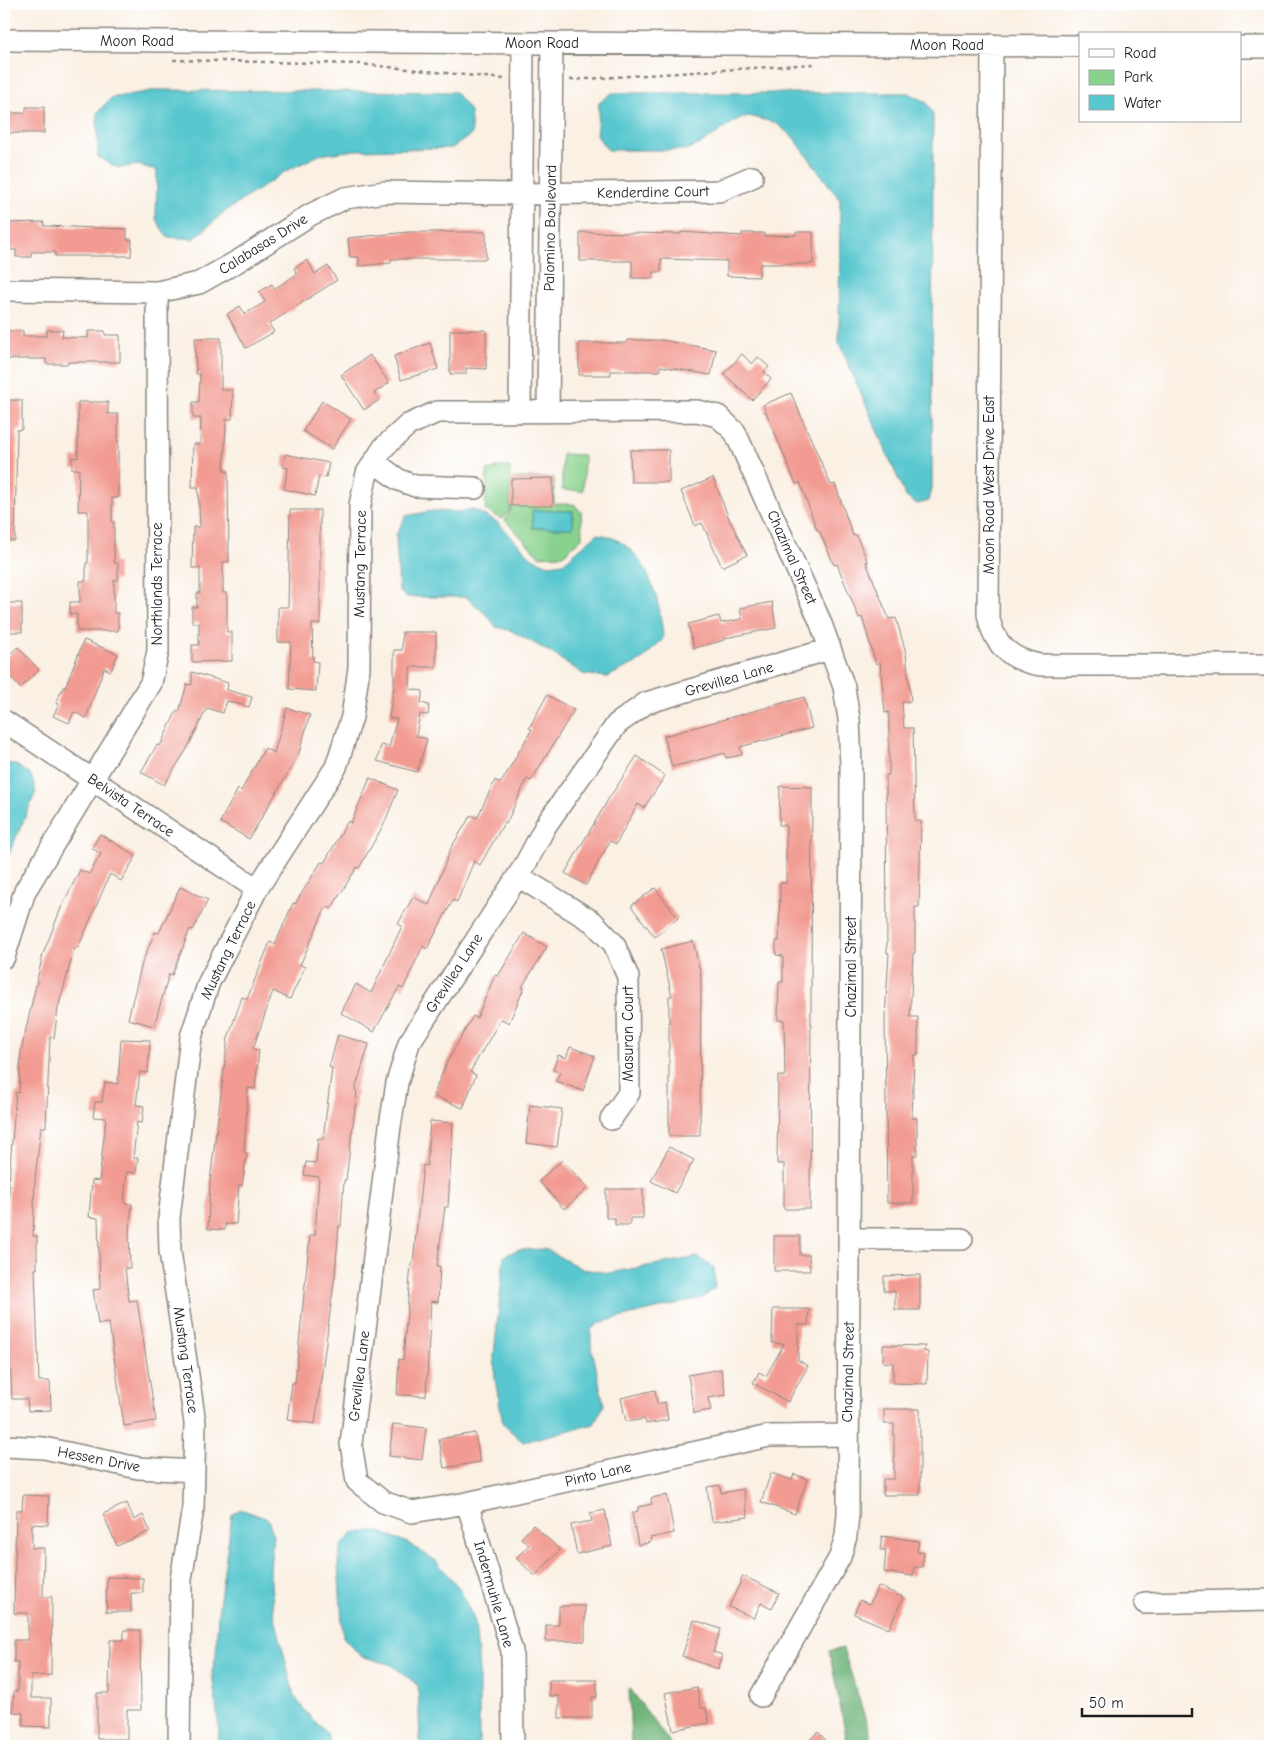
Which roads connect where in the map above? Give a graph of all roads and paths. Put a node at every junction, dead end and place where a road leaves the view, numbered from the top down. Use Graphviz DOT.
graph roads {
  1 [pos="4,40"];
  2 [pos="522,43"];
  3 [pos="552,44"];
  4 [pos="992,45"];
  5 [pos="1079,46"];
  6 [pos="1242,47"];
  7 [pos="1270,48"];
  8 [pos="752,177"];
  9 [pos="550,193"];
  10 [pos="522,194"];
  11 [pos="4,290"];
  12 [pos="157,292"];
  13 [pos="520,411"];
  14 [pos="548,412"];
  15 [pos="374,462"];
  16 [pos="475,488"];
  17 [pos="830,649"];
  18 [pos="1270,665"];
  19 [pos="4,721"];
  20 [pos="91,779"];
  21 [pos="518,876"];
  22 [pos="257,889"];
  23 [pos="4,957"];
  24 [pos="611,1119"];
  25 [pos="850,1239"];
  26 [pos="962,1239"];
  27 [pos="848,1435"];
  28 [pos="4,1446"];
  29 [pos="194,1471"];
  30 [pos="357,1481"];
  31 [pos="467,1503"];
  32 [pos="1270,1600"];
  33 [pos="1145,1603"];
  34 [pos="760,1696"];
  35 [pos="180,1746"];
  36 [pos="513,1746"];
  1 -- 2 [label="street, Moon Road"];
  2 -- 3 [label="street, Moon Road"];
  2 -- 10 [label="street, Palomino Boulevard"];
  3 -- 4 [label="street, Moon Road"];
  3 -- 9 [label="street, Palomino Boulevard"];
  4 -- 5 [label="street, Moon Road"];
  4 -- 18 [label="street, Moon Road West Drive East"];
  6 -- 7 [label="street"];
  8 -- 9 [label="street, Kenderdine Court"];
  9 -- 10 [label="street, Kenderdine Court"];
  9 -- 14 [label="street, Palomino Boulevard"];
  10 -- 12 [label="street, Calabasas Drive"];
  10 -- 13 [label="street, Palomino Boulevard"];
  11 -- 12 [label="street, Calabasas Drive"];
  12 -- 20 [label="street, Northlands Terrace"];
  13 -- 14 [label="street, Mustang Terrace"];
  13 -- 15 [label="street, Mustang Terrace"];
  14 -- 17 [label="street, Chazimal Street"];
  15 -- 16 [label="street"];
  15 -- 22 [label="street, Mustang Terrace"];
  17 -- 21 [label="street, Grevillea Lane"];
  17 -- 25 [label="street, Chazimal Street"];
  19 -- 20 [label="street, Belvista Terrace"];
  20 -- 22 [label="street, Belvista Terrace"];
  20 -- 23 [label="street, Northlands Terrace"];
  21 -- 24 [label="street, Masuran Court"];
  21 -- 30 [label="street, Grevillea Lane"];
  22 -- 29 [label="street, Mustang Terrace"];
  25 -- 26 [label="street"];
  25 -- 27 [label="street, Chazimal Street"];
  27 -- 31 [label="street, Pinto Lane"];
  27 -- 34 [label="street, Chazimal Street"];
  28 -- 29 [label="street, Hessen Drive"];
  29 -- 35 [label="street, Mustang Terrace"];
  30 -- 31 [label="street, Pinto Lane"];
  31 -- 36 [label="street, Indermuhle Lane"];
  32 -- 33 [label="street"];
}
